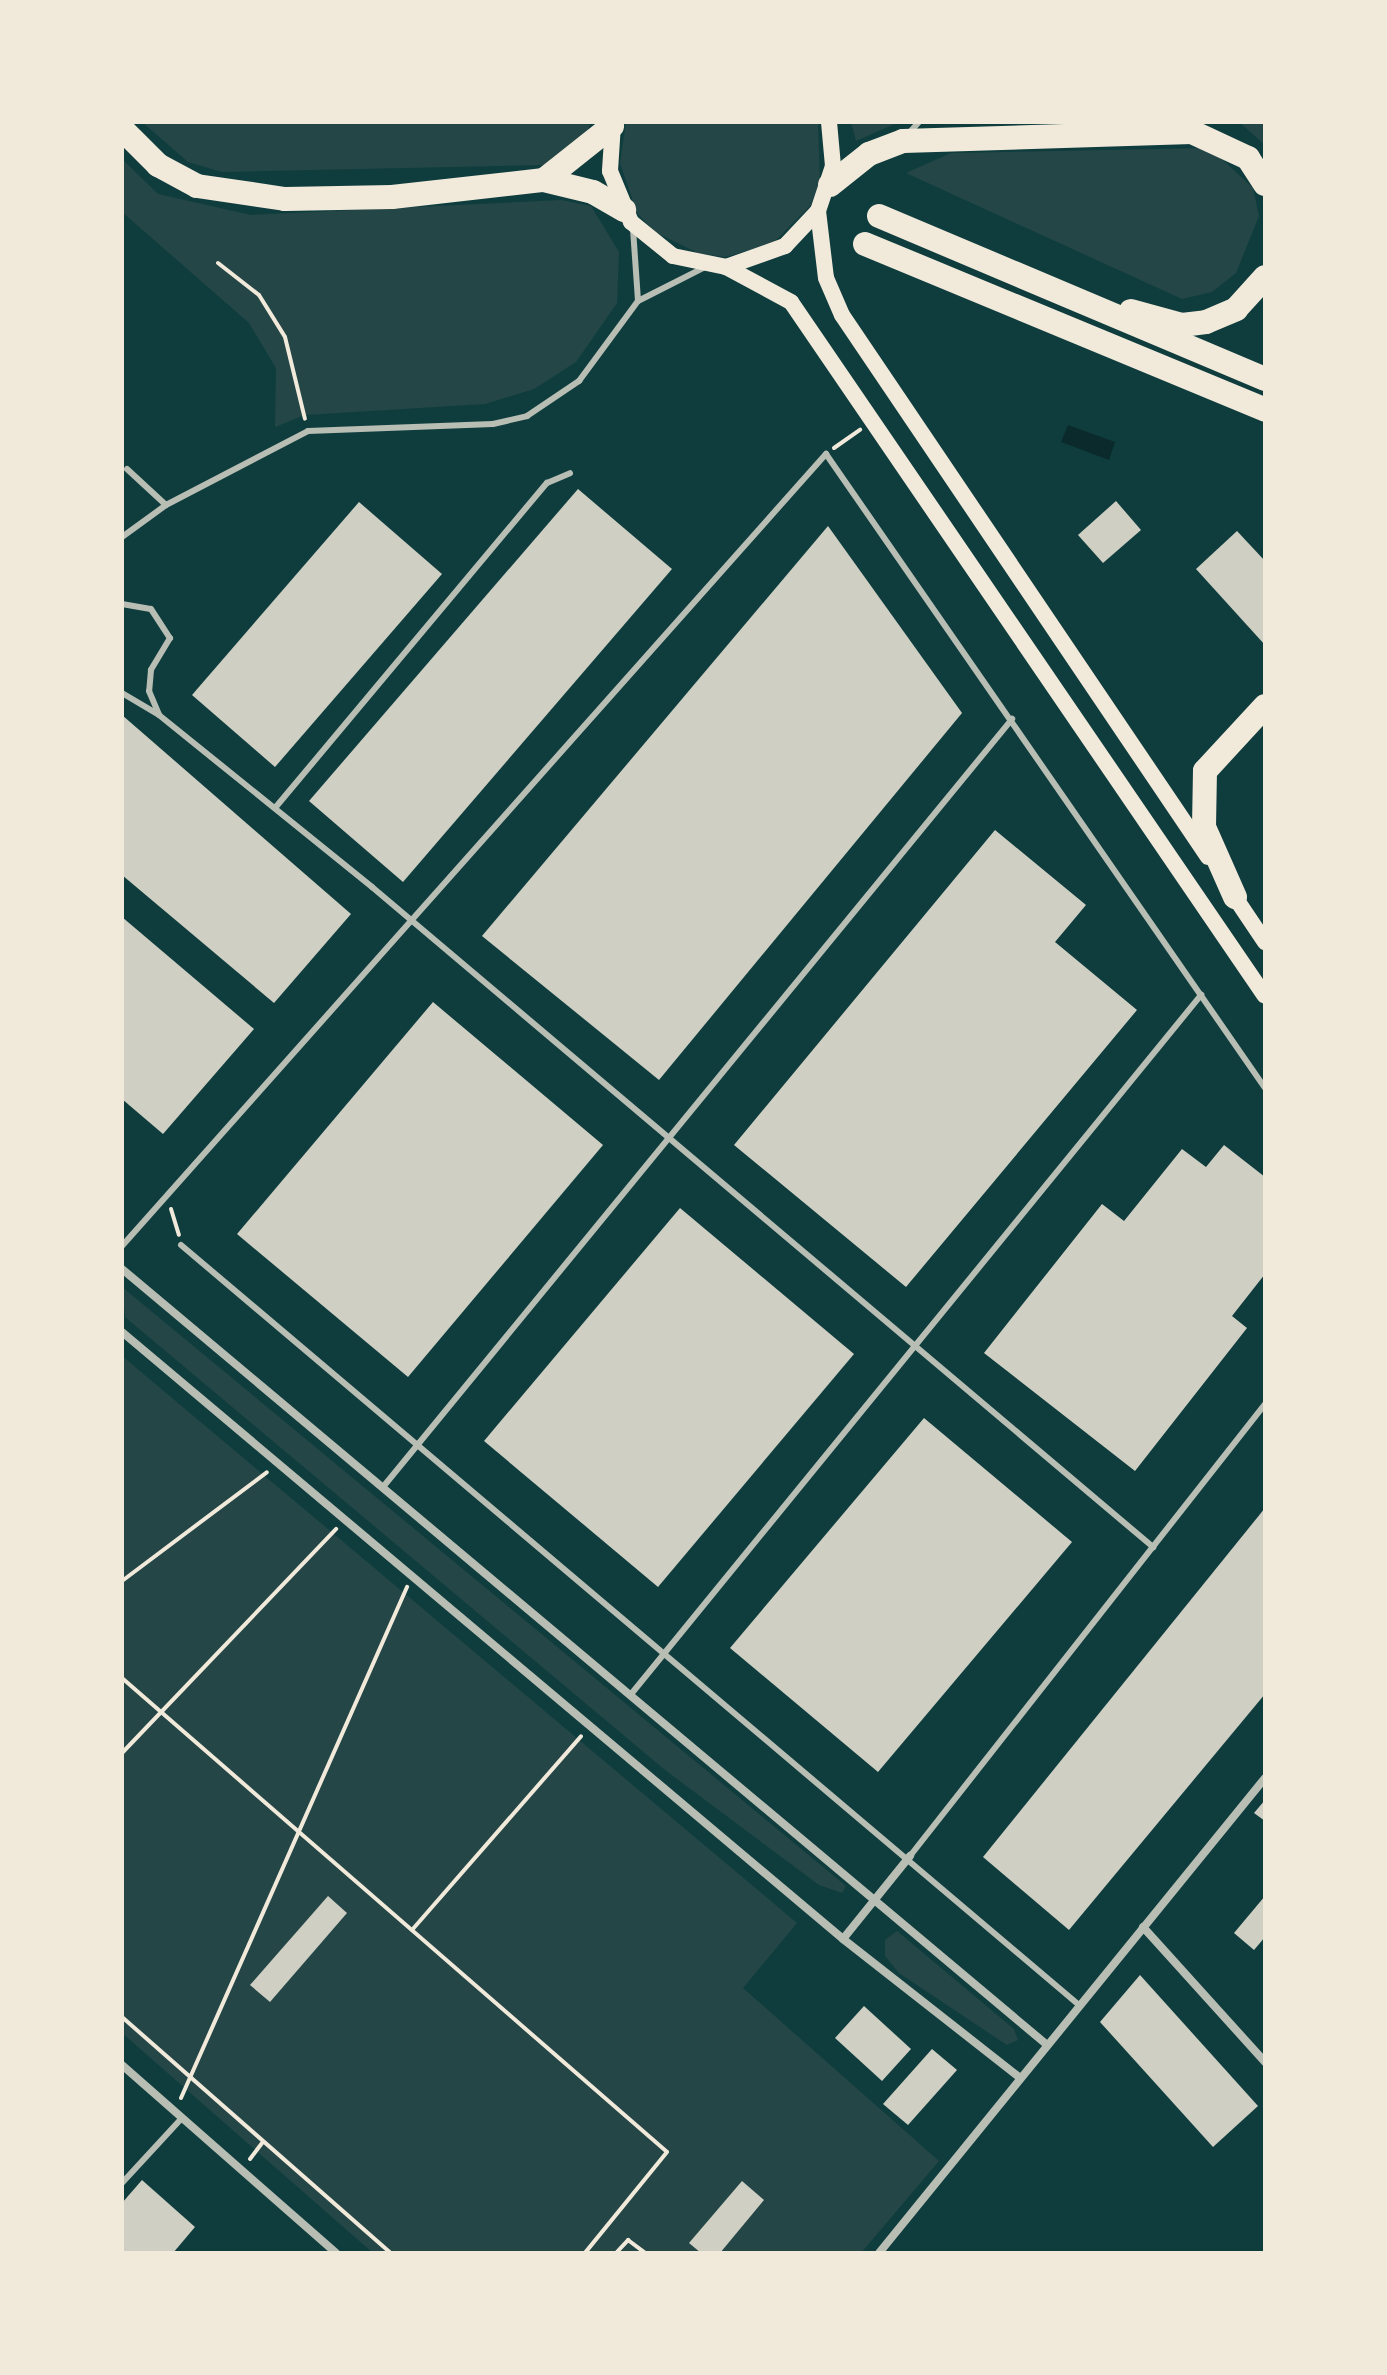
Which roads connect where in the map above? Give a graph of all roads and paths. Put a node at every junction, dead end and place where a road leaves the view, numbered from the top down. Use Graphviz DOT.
graph roads {
  1 [pos="829,122"];
  2 [pos="919,122"];
  3 [pos="613,124"];
  4 [pos="122,129"];
  5 [pos="903,141"];
  6 [pos="544,180"];
  7 [pos="1265,184"];
  8 [pos="830,185"];
  9 [pos="818,211"];
  10 [pos="628,216"];
  11 [pos="879,216"];
  12 [pos="865,244"];
  13 [pos="218,263"];
  14 [pos="709,266"];
  15 [pos="726,267"];
  16 [pos="1265,277"];
  17 [pos="1030,282"];
  18 [pos="638,301"];
  19 [pos="1265,379"];
  20 [pos="1265,410"];
  21 [pos="874,420"];
  22 [pos="308,431"];
  23 [pos="826,454"];
  24 [pos="127,469"];
  25 [pos="570,473"];
  26 [pos="166,505"];
  27 [pos="122,537"];
  28 [pos="122,604"];
  29 [pos="122,693"];
  30 [pos="1265,706"];
  31 [pos="159,715"];
  32 [pos="1012,719"];
  33 [pos="275,808"];
  34 [pos="1235,897"];
  35 [pos="415,923"];
  36 [pos="1265,942"];
  37 [pos="1201,995"];
  38 [pos="1265,996"];
  39 [pos="1265,1088"];
  40 [pos="666,1141"];
  41 [pos="167,1195"];
  42 [pos="181,1245"];
  43 [pos="122,1246"];
  44 [pos="122,1269"];
  45 [pos="122,1332"];
  46 [pos="913,1350"];
  47 [pos="1265,1404"];
  48 [pos="418,1444"];
  49 [pos="278,1464"];
  50 [pos="383,1487"];
  51 [pos="345,1520"];
  52 [pos="1153,1547"];
  53 [pos="414,1578"];
  54 [pos="122,1581"];
  55 [pos="668,1653"];
  56 [pos="122,1678"];
  57 [pos="632,1693"];
  58 [pos="159,1711"];
  59 [pos="590,1726"];
  60 [pos="122,1753"];
  61 [pos="1265,1778"];
  62 [pos="299,1833"];
  63 [pos="910,1856"];
  64 [pos="877,1898"];
  65 [pos="1143,1927"];
  66 [pos="412,1930"];
  67 [pos="843,1939"];
  68 [pos="1079,2005"];
  69 [pos="122,2017"];
  70 [pos="1046,2044"];
  71 [pos="1265,2062"];
  72 [pos="122,2065"];
  73 [pos="1020,2078"];
  74 [pos="192,2079"];
  75 [pos="173,2110"];
  76 [pos="182,2118"];
  77 [pos="263,2142"];
  78 [pos="242,2170"];
  79 [pos="122,2183"];
  80 [pos="336,2253"];
  81 [pos="391,2253"];
  82 [pos="585,2253"];
  83 [pos="616,2253"];
  84 [pos="645,2253"];
  85 [pos="879,2253"];
  1 -- 8 [label="main road"];
  2 -- 5 [label="lane"];
  3 -- 6 [label="highway"];
  3 -- 10 [label="main road"];
  4 -- 6 [label="highway"];
  5 -- 7 [label="highway"];
  5 -- 8 [label="highway"];
  6 -- 10 [label="highway"];
  8 -- 9 [label="main road"];
  9 -- 15 [label="main road"];
  9 -- 34 [label="main road"];
  10 -- 14 [label="main road"];
  10 -- 18 [label="lane"];
  11 -- 17 [label="highway"];
  12 -- 20 [label="highway"];
  13 -- 22 [label="path"];
  14 -- 15 [label="main road"];
  14 -- 18 [label="lane"];
  15 -- 21 [label="main road"];
  16 -- 17 [label="highway"];
  17 -- 19 [label="highway"];
  18 -- 22 [label="lane"];
  21 -- 23 [label="path"];
  21 -- 38 [label="main road"];
  22 -- 26 [label="lane"];
  23 -- 32 [label="lane"];
  23 -- 35 [label="lane"];
  24 -- 26 [label="lane"];
  25 -- 33 [label="lane"];
  26 -- 27 [label="lane"];
  28 -- 31 [label="lane"];
  29 -- 31 [label="lane"];
  30 -- 34 [label="highway"];
  31 -- 33 [label="lane"];
  32 -- 37 [label="lane"];
  32 -- 40 [label="lane"];
  33 -- 35 [label="lane"];
  34 -- 36 [label="main road"];
  35 -- 40 [label="lane"];
  35 -- 41 [label="lane"];
  37 -- 39 [label="lane"];
  37 -- 46 [label="lane"];
  40 -- 46 [label="lane"];
  40 -- 48 [label="lane"];
  41 -- 42 [label="path"];
  41 -- 43 [label="lane"];
  42 -- 48 [label="lane"];
  44 -- 50 [label="street"];
  45 -- 49 [label="street"];
  46 -- 52 [label="lane"];
  46 -- 55 [label="lane"];
  47 -- 52 [label="lane"];
  48 -- 50 [label="lane"];
  48 -- 55 [label="lane"];
  49 -- 51 [label="street"];
  49 -- 54 [label="path"];
  50 -- 57 [label="street"];
  51 -- 53 [label="street"];
  51 -- 58 [label="path"];
  52 -- 63 [label="lane"];
  53 -- 59 [label="street"];
  53 -- 62 [label="path"];
  55 -- 57 [label="lane"];
  55 -- 63 [label="lane"];
  56 -- 58 [label="path"];
  57 -- 64 [label="street"];
  58 -- 60 [label="path"];
  58 -- 62 [label="path"];
  59 -- 66 [label="path"];
  59 -- 67 [label="street"];
  61 -- 65 [label="street"];
  62 -- 66 [label="path"];
  62 -- 74 [label="path"];
  63 -- 64 [label="street"];
  63 -- 68 [label="lane"];
  64 -- 67 [label="street"];
  64 -- 70 [label="street"];
  65 -- 68 [label="street"];
  65 -- 71 [label="street"];
  66 -- 82 [label="path"];
  67 -- 73 [label="street"];
  68 -- 70 [label="street"];
  69 -- 74 [label="path"];
  70 -- 73 [label="street"];
  72 -- 75 [label="street"];
  73 -- 85 [label="street"];
  74 -- 75 [label="path"];
  74 -- 77 [label="path"];
  75 -- 76 [label="street"];
  76 -- 78 [label="street"];
  76 -- 79 [label="lane"];
  77 -- 78 [label="path"];
  77 -- 81 [label="path"];
  78 -- 80 [label="street"];
  83 -- 84 [label="path"];
}
